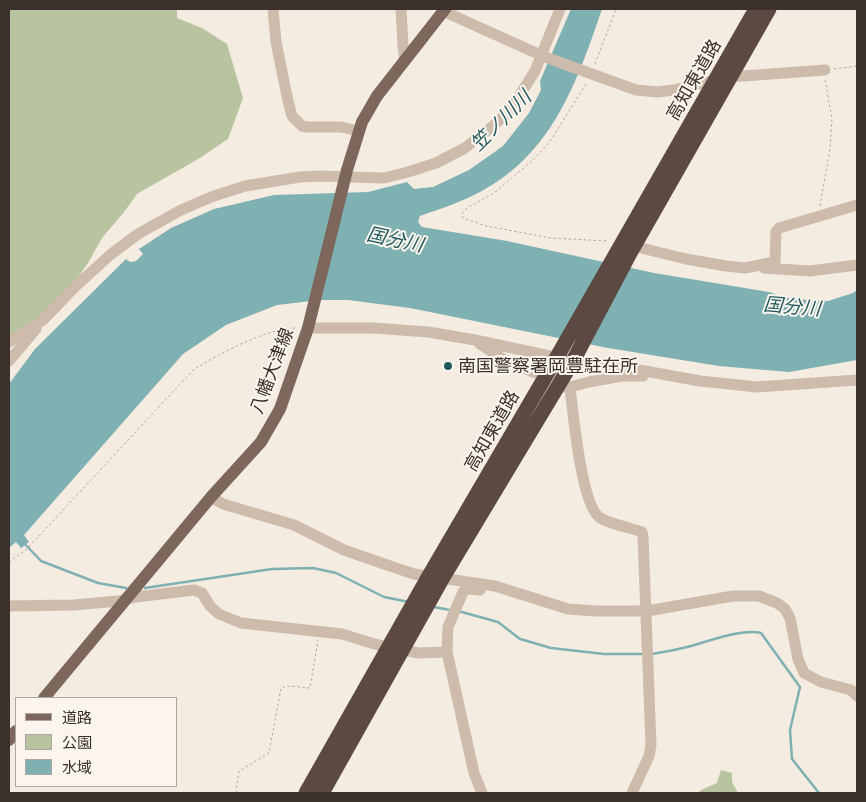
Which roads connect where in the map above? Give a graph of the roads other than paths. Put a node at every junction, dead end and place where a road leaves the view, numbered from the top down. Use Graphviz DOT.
graph roads {
  1 [pos="272,9"];
  2 [pos="401,9"];
  3 [pos="560,9"];
  4 [pos="756,9"];
  5 [pos="769,9"];
  6 [pos="444,10"];
  7 [pos="543,56"];
  8 [pos="405,62"];
  9 [pos="825,70"];
  10 [pos="723,78"];
  11 [pos="359,131"];
  12 [pos="345,178"];
  13 [pos="857,205"];
  14 [pos="626,248"];
  15 [pos="775,262"];
  16 [pos="857,266"];
  17 [pos="745,268"];
  18 [pos="810,270"];
  19 [pos="43,320"];
  20 [pos="308,326"];
  21 [pos="474,340"];
  22 [pos="9,342"];
  23 [pos="559,354"];
  24 [pos="575,357"];
  25 [pos="9,361"];
  26 [pos="645,370"];
  27 [pos="535,373"];
  28 [pos="857,380"];
  29 [pos="211,497"];
  30 [pos="436,577"];
  31 [pos="495,586"];
  32 [pos="126,600"];
  33 [pos="9,606"];
  34 [pos="647,611"];
  35 [pos="396,649"];
  36 [pos="447,652"];
  37 [pos="857,696"];
  38 [pos="45,697"];
  39 [pos="306,793"];
  40 [pos="322,793"];
  41 [pos="482,793"];
  42 [pos="632,793"];
  1 -- 11 [label="street"];
  2 -- 8 [label="street"];
  3 -- 7 [label="street"];
  4 -- 10 [label="highway, 高知東道路"];
  5 -- 10 [label="highway, 高知東道路"];
  6 -- 7 [label="street"];
  6 -- 8 [label="main road, 八幡大津線"];
  7 -- 10 [label="street"];
  7 -- 12 [label="street"];
  8 -- 11 [label="main road, 八幡大津線"];
  9 -- 10 [label="street"];
  10 -- 14 [label="highway, 高知東道路"];
  11 -- 12 [label="main road, 八幡大津線"];
  12 -- 19 [label="street"];
  12 -- 20 [label="main road, 八幡大津線"];
  13 -- 15 [label="street"];
  14 -- 17 [label="street"];
  14 -- 23 [label="highway, 高知東道路"];
  14 -- 24 [label="highway, 高知東道路"];
  15 -- 17 [label="street"];
  15 -- 18 [label="street"];
  16 -- 18 [label="street"];
  17 -- 18 [label="street"];
  19 -- 22 [label="street"];
  19 -- 25 [label="street"];
  20 -- 21 [label="street"];
  20 -- 29 [label="main road, 八幡大津線"];
  21 -- 23 [label="street"];
  21 -- 27 [label="street"];
  23 -- 24 [label="street"];
  23 -- 30 [label="highway, 高知東道路"];
  24 -- 26 [label="street"];
  24 -- 30 [label="highway, 高知東道路"];
  26 -- 28 [label="street"];
  26 -- 34 [label="street"];
  29 -- 30 [label="street"];
  29 -- 32 [label="main road, 八幡大津線"];
  30 -- 31 [label="street"];
  30 -- 35 [label="highway, 高知東道路"];
  31 -- 34 [label="street"];
  31 -- 36 [label="street"];
  32 -- 33 [label="street"];
  32 -- 35 [label="street"];
  32 -- 38 [label="main road, 八幡大津線"];
  34 -- 37 [label="street"];
  34 -- 42 [label="street"];
  35 -- 36 [label="street"];
  35 -- 39 [label="highway, 高知東道路"];
  35 -- 40 [label="highway, 高知東道路"];
  36 -- 41 [label="street"];
}
